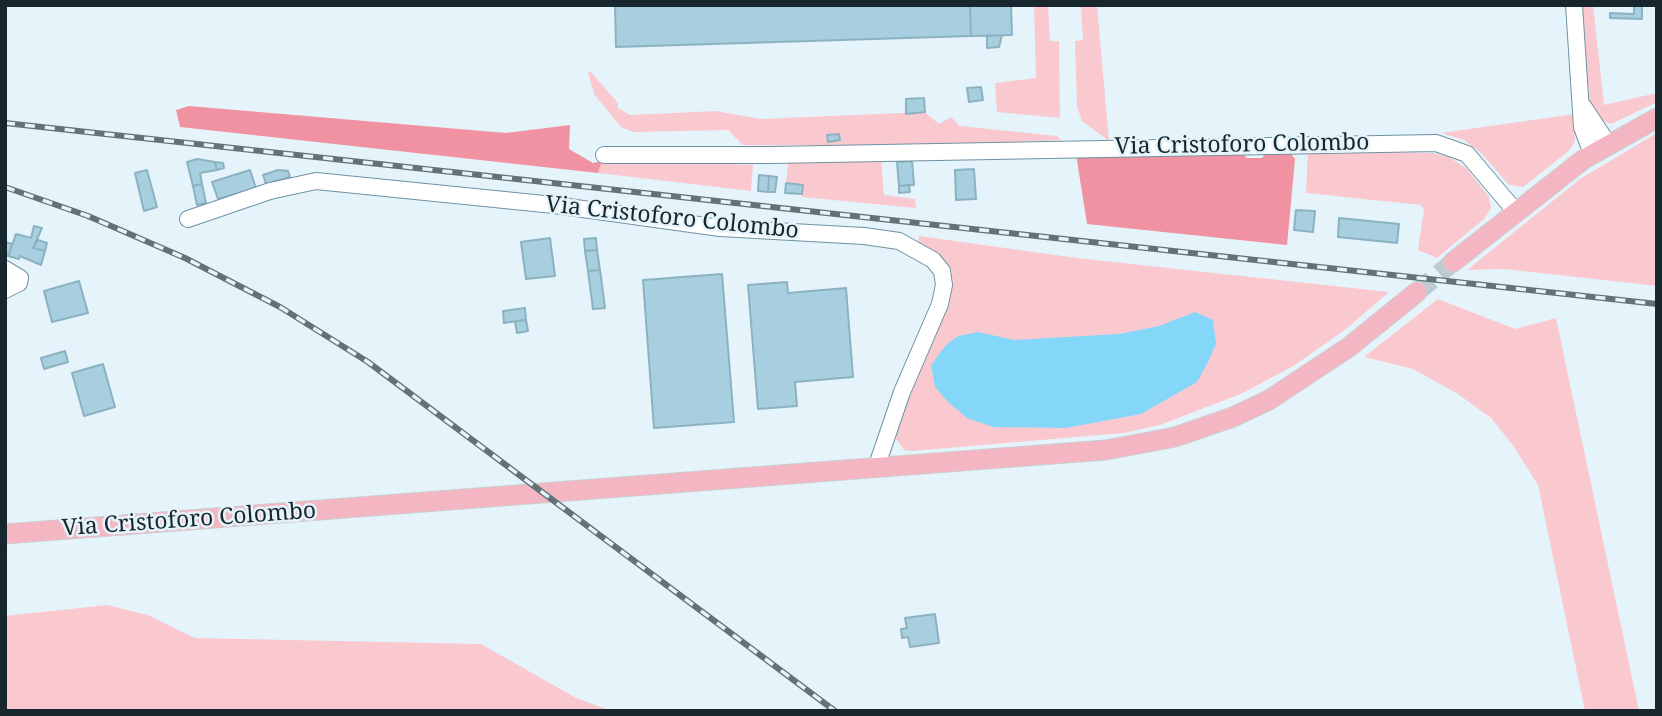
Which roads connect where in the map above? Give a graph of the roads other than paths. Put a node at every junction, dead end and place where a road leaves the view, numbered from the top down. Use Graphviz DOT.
graph roads {
  1 [pos="1574,5"];
  2 [pos="1657,118"];
  3 [pos="1600,149"];
  4 [pos="604,155"];
  5 [pos="1516,212"];
  6 [pos="188,219"];
  7 [pos="1454,262"];
  8 [pos="10,271"];
  9 [pos="5,290"];
  10 [pos="1417,292"];
  11 [pos="876,468"];
  12 [pos="5,534"];
  1 -- 3 [label="street"];
  2 -- 3 [label="main road"];
  3 -- 5 [label="main road"];
  4 -- 5 [label="street, Via Cristoforo Colombo"];
  5 -- 7 [label="main road"];
  6 -- 11 [label="street, Via Cristoforo Colombo"];
  8 -- 9 [label="street"];
  10 -- 11 [label="main road, Via Cristoforo Colombo"];
  11 -- 12 [label="main road, Via Cristoforo Colombo"];
}
